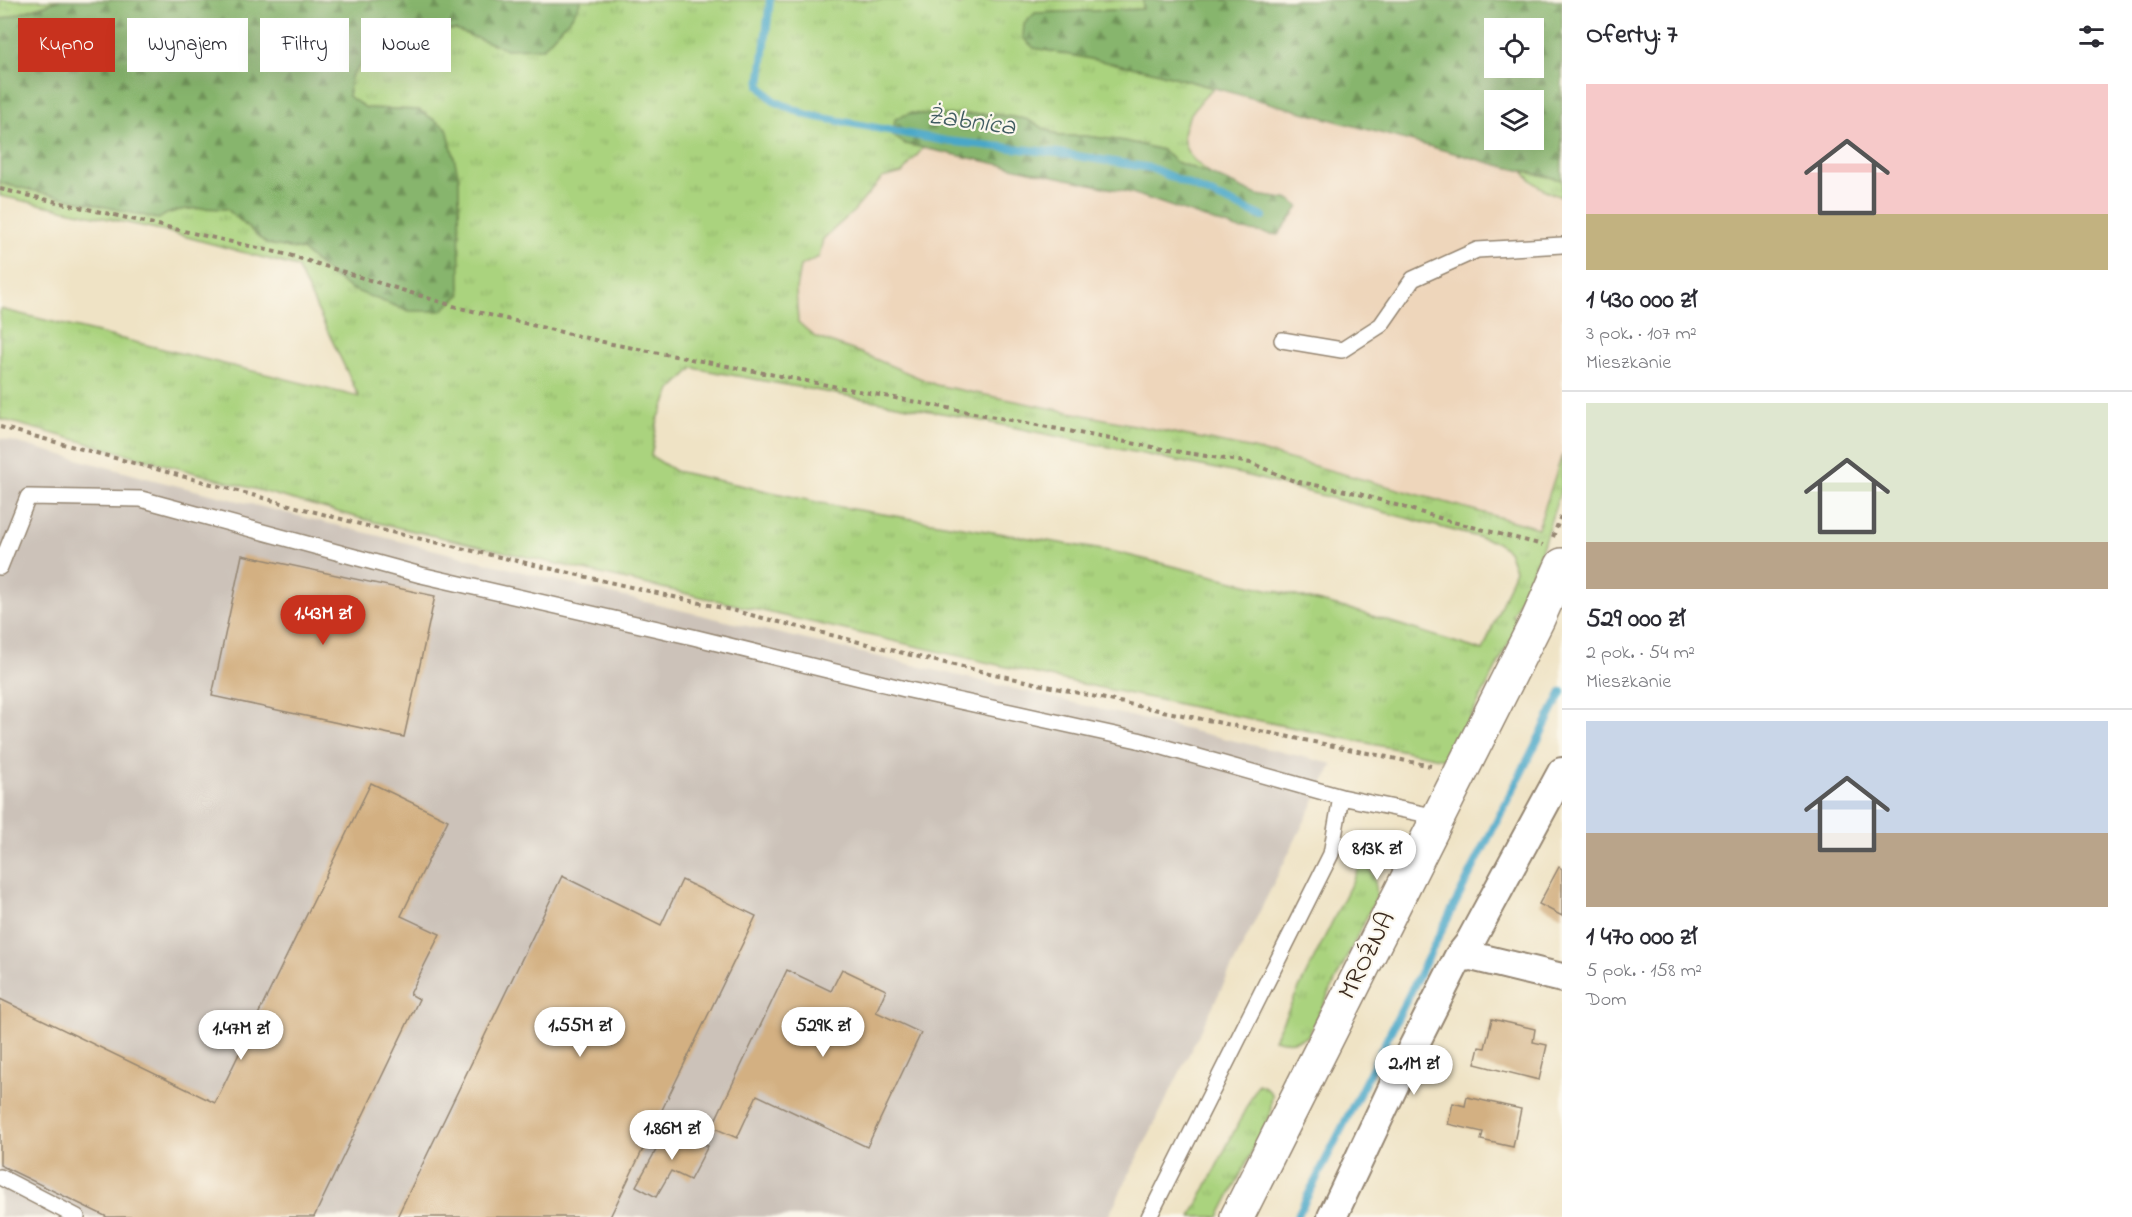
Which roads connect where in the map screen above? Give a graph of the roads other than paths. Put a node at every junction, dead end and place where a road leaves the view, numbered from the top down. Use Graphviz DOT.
graph roads {
  1 [pos="1562,245"];
  2 [pos="1282,340"];
  3 [pos="1556,557"];
  4 [pos="0,567"];
  5 [pos="1562,772"];
  6 [pos="1341,797"];
  7 [pos="1438,817"];
  8 [pos="1458,958"];
  9 [pos="1562,978"];
  10 [pos="0,1177"];
  11 [pos="77,1217"];
  12 [pos="1149,1217"];
  13 [pos="1236,1217"];
  14 [pos="1332,1217"];
  1 -- 2 [label="lane"];
  3 -- 7 [label="main road, MROŹNA"];
  4 -- 6 [label="lane"];
  5 -- 8 [label="street"];
  6 -- 7 [label="lane"];
  6 -- 12 [label="lane"];
  7 -- 13 [label="main road, MROŹNA"];
  8 -- 9 [label="street"];
  8 -- 14 [label="street"];
  10 -- 11 [label="lane"];
}
